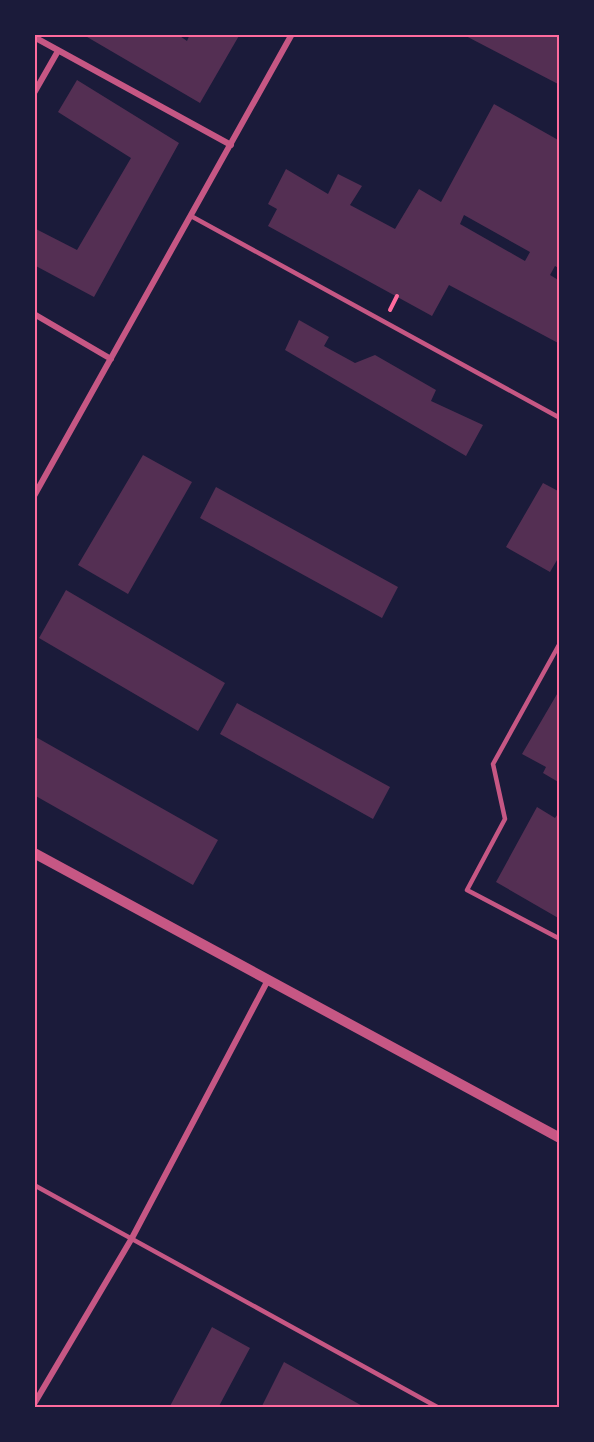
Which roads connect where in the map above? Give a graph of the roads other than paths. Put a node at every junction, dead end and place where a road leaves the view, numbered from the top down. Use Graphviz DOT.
graph roads {
  1 [pos="292,34"];
  2 [pos="34,37"];
  3 [pos="58,51"];
  4 [pos="34,93"];
  5 [pos="231,145"];
  6 [pos="191,216"];
  7 [pos="34,314"];
  8 [pos="111,358"];
  9 [pos="560,418"];
  10 [pos="34,496"];
  11 [pos="560,643"];
  12 [pos="34,853"];
  13 [pos="560,939"];
  14 [pos="268,980"];
  15 [pos="560,1138"];
  16 [pos="34,1185"];
  17 [pos="132,1238"];
  18 [pos="34,1404"];
  19 [pos="439,1407"];
  1 -- 5 [label="street"];
  2 -- 3 [label="street"];
  3 -- 4 [label="street"];
  3 -- 5 [label="street"];
  5 -- 6 [label="street"];
  6 -- 8 [label="street"];
  6 -- 9 [label="lane"];
  7 -- 8 [label="street"];
  8 -- 10 [label="street"];
  11 -- 13 [label="lane"];
  12 -- 14 [label="street"];
  14 -- 15 [label="street"];
  14 -- 17 [label="street"];
  16 -- 17 [label="lane"];
  17 -- 18 [label="street"];
  17 -- 19 [label="lane"];
}
